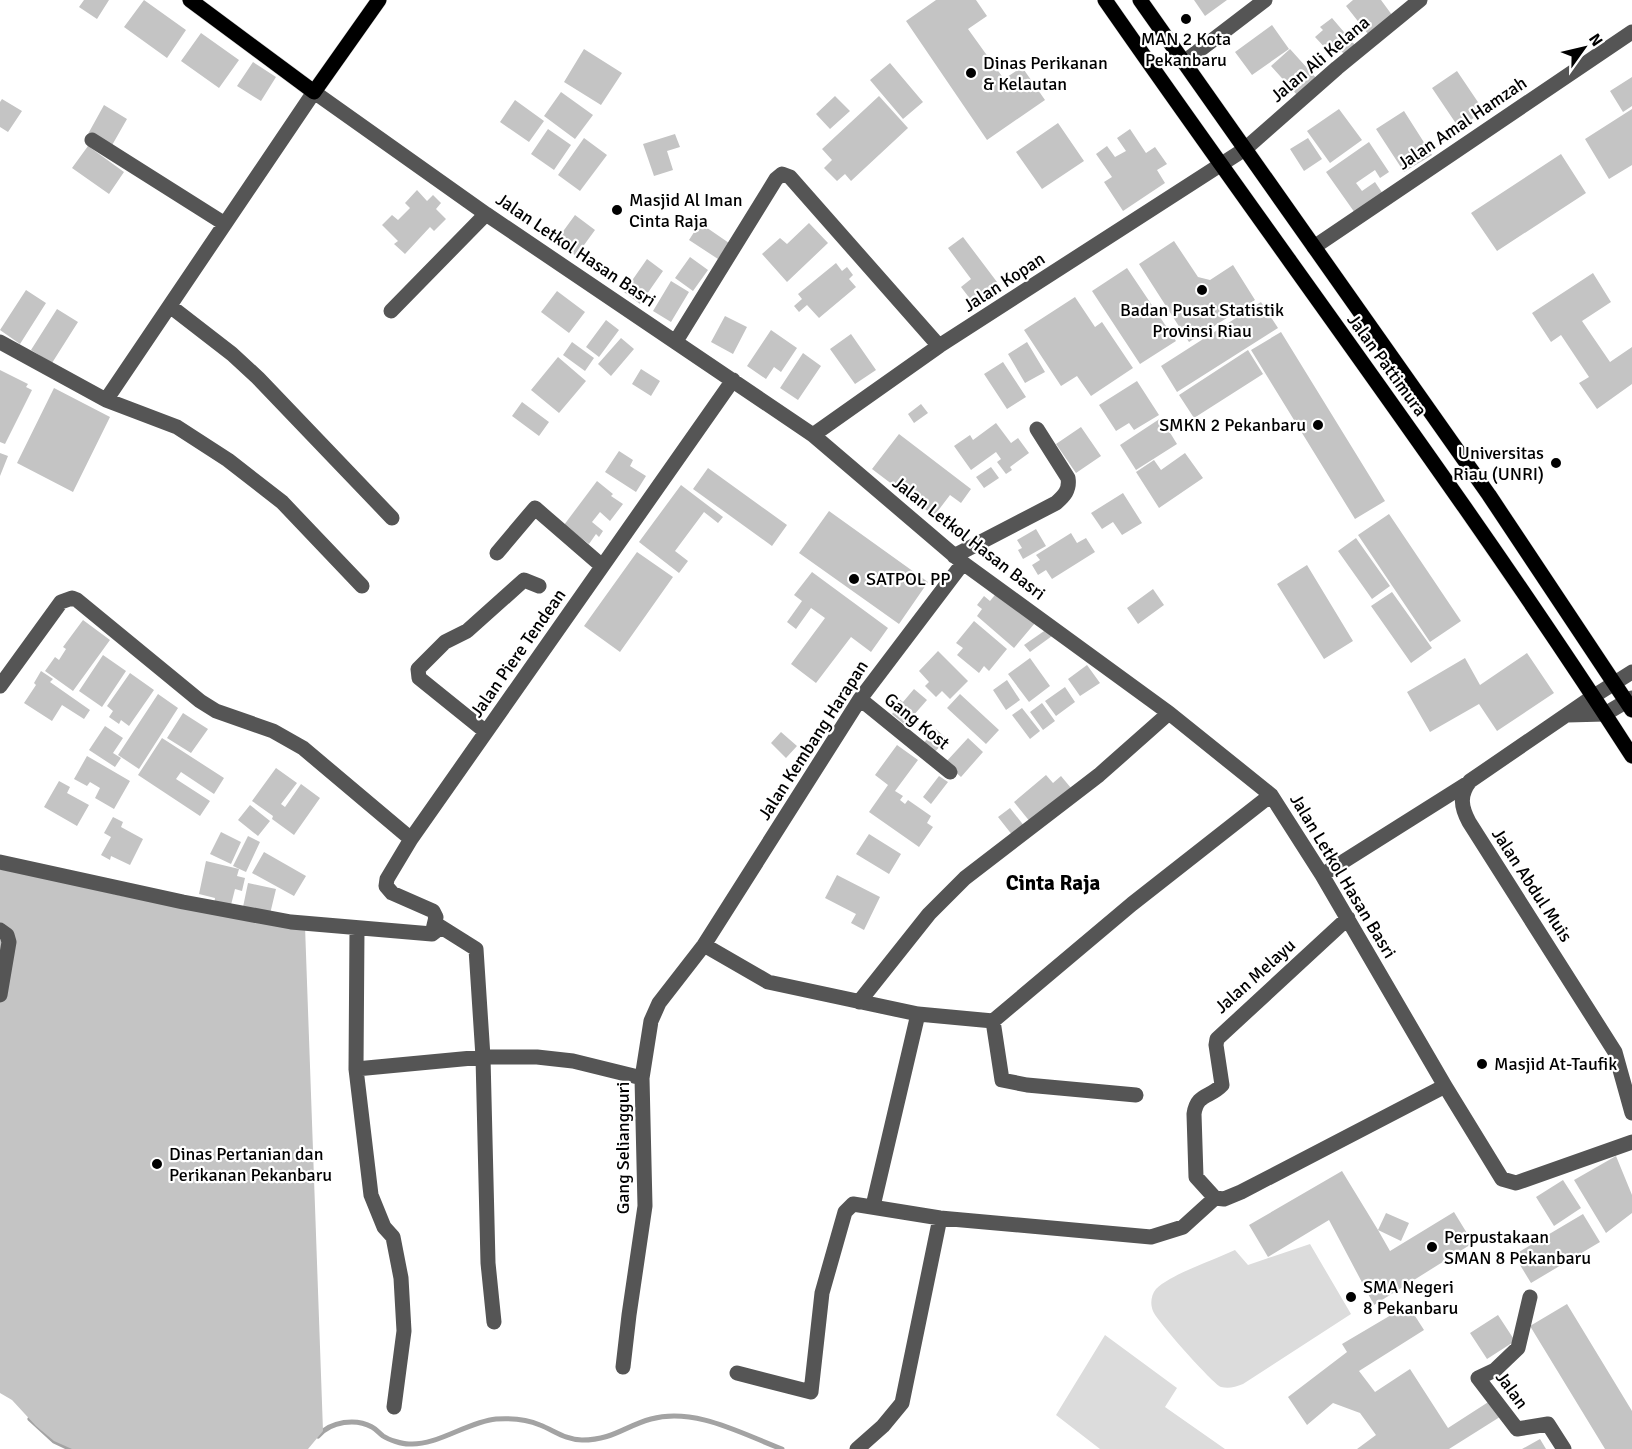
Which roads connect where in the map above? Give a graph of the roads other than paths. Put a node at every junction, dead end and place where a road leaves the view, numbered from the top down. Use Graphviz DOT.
graph roads {
  1 [pos="190,0"];
  2 [pos="379,0"];
  3 [pos="1105,0"];
  4 [pos="1140,0"];
  5 [pos="1265,0"];
  6 [pos="1420,0"];
  7 [pos="1632,32"];
  8 [pos="1184,62"];
  9 [pos="314,92"];
  10 [pos="92,140"];
  11 [pos="1245,149"];
  12 [pos="1221,167"];
  13 [pos="486,214"];
  14 [pos="225,224"];
  15 [pos="1314,247"];
  16 [pos="170,306"];
  17 [pos="391,311"];
  18 [pos="676,341"];
  19 [pos="0,342"];
  20 [pos="939,346"];
  21 [pos="733,380"];
  22 [pos="106,400"];
  23 [pos="1037,429"];
  24 [pos="813,435"];
  25 [pos="392,518"];
  26 [pos="497,553"];
  27 [pos="958,559"];
  28 [pos="602,566"];
  29 [pos="362,586"];
  30 [pos="539,586"];
  31 [pos="1632,672"];
  32 [pos="1614,683"];
  33 [pos="0,686"];
  34 [pos="1594,696"];
  35 [pos="860,699"];
  36 [pos="1630,703"];
  37 [pos="1169,713"];
  38 [pos="1605,714"];
  39 [pos="1567,715"];
  40 [pos="486,732"];
  41 [pos="1632,756"];
  42 [pos="950,772"];
  43 [pos="1470,781"];
  44 [pos="1270,795"];
  45 [pos="411,839"];
  46 [pos="0,862"];
  47 [pos="1322,875"];
  48 [pos="1348,918"];
  49 [pos="357,929"];
  50 [pos="0,930"];
  51 [pos="432,934"];
  52 [pos="704,945"];
  53 [pos="0,995"];
  54 [pos="859,1002"];
  55 [pos="918,1014"];
  56 [pos="993,1021"];
  57 [pos="483,1057"];
  58 [pos="356,1069"];
  59 [pos="642,1078"];
  60 [pos="1445,1086"];
  61 [pos="1136,1095"];
  62 [pos="1632,1113"];
  63 [pos="1632,1142"];
  64 [pos="1215,1198"];
  65 [pos="873,1206"];
  66 [pos="940,1218"];
  67 [pos="1530,1297"];
  68 [pos="494,1322"];
  69 [pos="623,1367"];
  70 [pos="737,1373"];
  71 [pos="394,1407"];
  72 [pos="856,1449"];
  73 [pos="1564,1449"];
  1 -- 9 [label="main road, Jalan Letkol Hasan Basri"];
  2 -- 9 [label="main road"];
  3 -- 12 [label="main road, Jalan Pattimura"];
  4 -- 8 [label="main road, Jalan Pattimura"];
  5 -- 8 [label="street"];
  6 -- 11 [label="street, Jalan Ali Kelana"];
  7 -- 15 [label="street, Jalan Amal Hamzah"];
  8 -- 11 [label="main road, Jalan Pattimura"];
  9 -- 13 [label="street, Jalan Letkol Hasan Basri"];
  9 -- 14 [label="street"];
  10 -- 14 [label="street"];
  11 -- 12 [label="street, Jalan Ali Kelana"];
  11 -- 15 [label="main road, Jalan Pattimura"];
  12 -- 20 [label="street, Jalan Kopan"];
  12 -- 34 [label="main road, Jalan Pattimura"];
  13 -- 17 [label="street"];
  13 -- 18 [label="street, Jalan Letkol Hasan Basri"];
  14 -- 16 [label="street"];
  15 -- 32 [label="main road, Jalan Pattimura"];
  16 -- 22 [label="street"];
  16 -- 25 [label="street"];
  18 -- 20 [label="street"];
  18 -- 21 [label="street, Jalan Letkol Hasan Basri"];
  19 -- 22 [label="street"];
  20 -- 24 [label="street, Jalan Kopan"];
  21 -- 24 [label="street, Jalan Letkol Hasan Basri"];
  21 -- 28 [label="street, Jalan Piere Tendean"];
  22 -- 29 [label="street"];
  23 -- 27 [label="street"];
  24 -- 27 [label="street, Jalan Letkol Hasan Basri"];
  26 -- 28 [label="street"];
  27 -- 35 [label="street, Jalan Kembang Harapan"];
  27 -- 37 [label="street, Jalan Letkol Hasan Basri"];
  28 -- 40 [label="street, Jalan Piere Tendean"];
  30 -- 40 [label="street"];
  31 -- 32 [label="street"];
  32 -- 34 [label="street"];
  32 -- 36 [label="main road, Jalan Pattimura"];
  33 -- 45 [label="street"];
  34 -- 38 [label="main road, Jalan Pattimura"];
  34 -- 39 [label="street"];
  35 -- 42 [label="street, Gang Kost"];
  35 -- 52 [label="street, Jalan Kembang Harapan"];
  36 -- 38 [label="street"];
  37 -- 44 [label="street, Jalan Letkol Hasan Basri"];
  37 -- 54 [label="street"];
  38 -- 39 [label="street"];
  38 -- 41 [label="main road, Jalan Pattimura"];
  39 -- 43 [label="street"];
  40 -- 45 [label="street, Jalan Piere Tendean"];
  43 -- 47 [label="street"];
  43 -- 62 [label="street, Jalan Abdul Muis"];
  44 -- 47 [label="street, Jalan Letkol Hasan Basri"];
  44 -- 56 [label="street"];
  45 -- 51 [label="street, Jalan Piere Tendean"];
  46 -- 49 [label="street"];
  47 -- 48 [label="street, Jalan Letkol Hasan Basri"];
  48 -- 60 [label="street, Jalan Letkol Hasan Basri"];
  48 -- 64 [label="street, Jalan Melayu"];
  49 -- 51 [label="street"];
  49 -- 58 [label="street"];
  50 -- 53 [label="street"];
  51 -- 57 [label="street"];
  52 -- 54 [label="street"];
  52 -- 59 [label="street, Gang Seliangguri"];
  54 -- 55 [label="street"];
  55 -- 56 [label="street"];
  55 -- 65 [label="street"];
  56 -- 61 [label="street"];
  57 -- 58 [label="street"];
  57 -- 59 [label="street"];
  57 -- 68 [label="street"];
  58 -- 71 [label="street"];
  59 -- 69 [label="street, Gang Seliangguri"];
  60 -- 63 [label="street, Jalan Letkol Hasan Basri"];
  60 -- 64 [label="street"];
  64 -- 66 [label="street"];
  65 -- 66 [label="street"];
  65 -- 70 [label="street"];
  66 -- 72 [label="street"];
  67 -- 73 [label="street, Jalan"];
}
